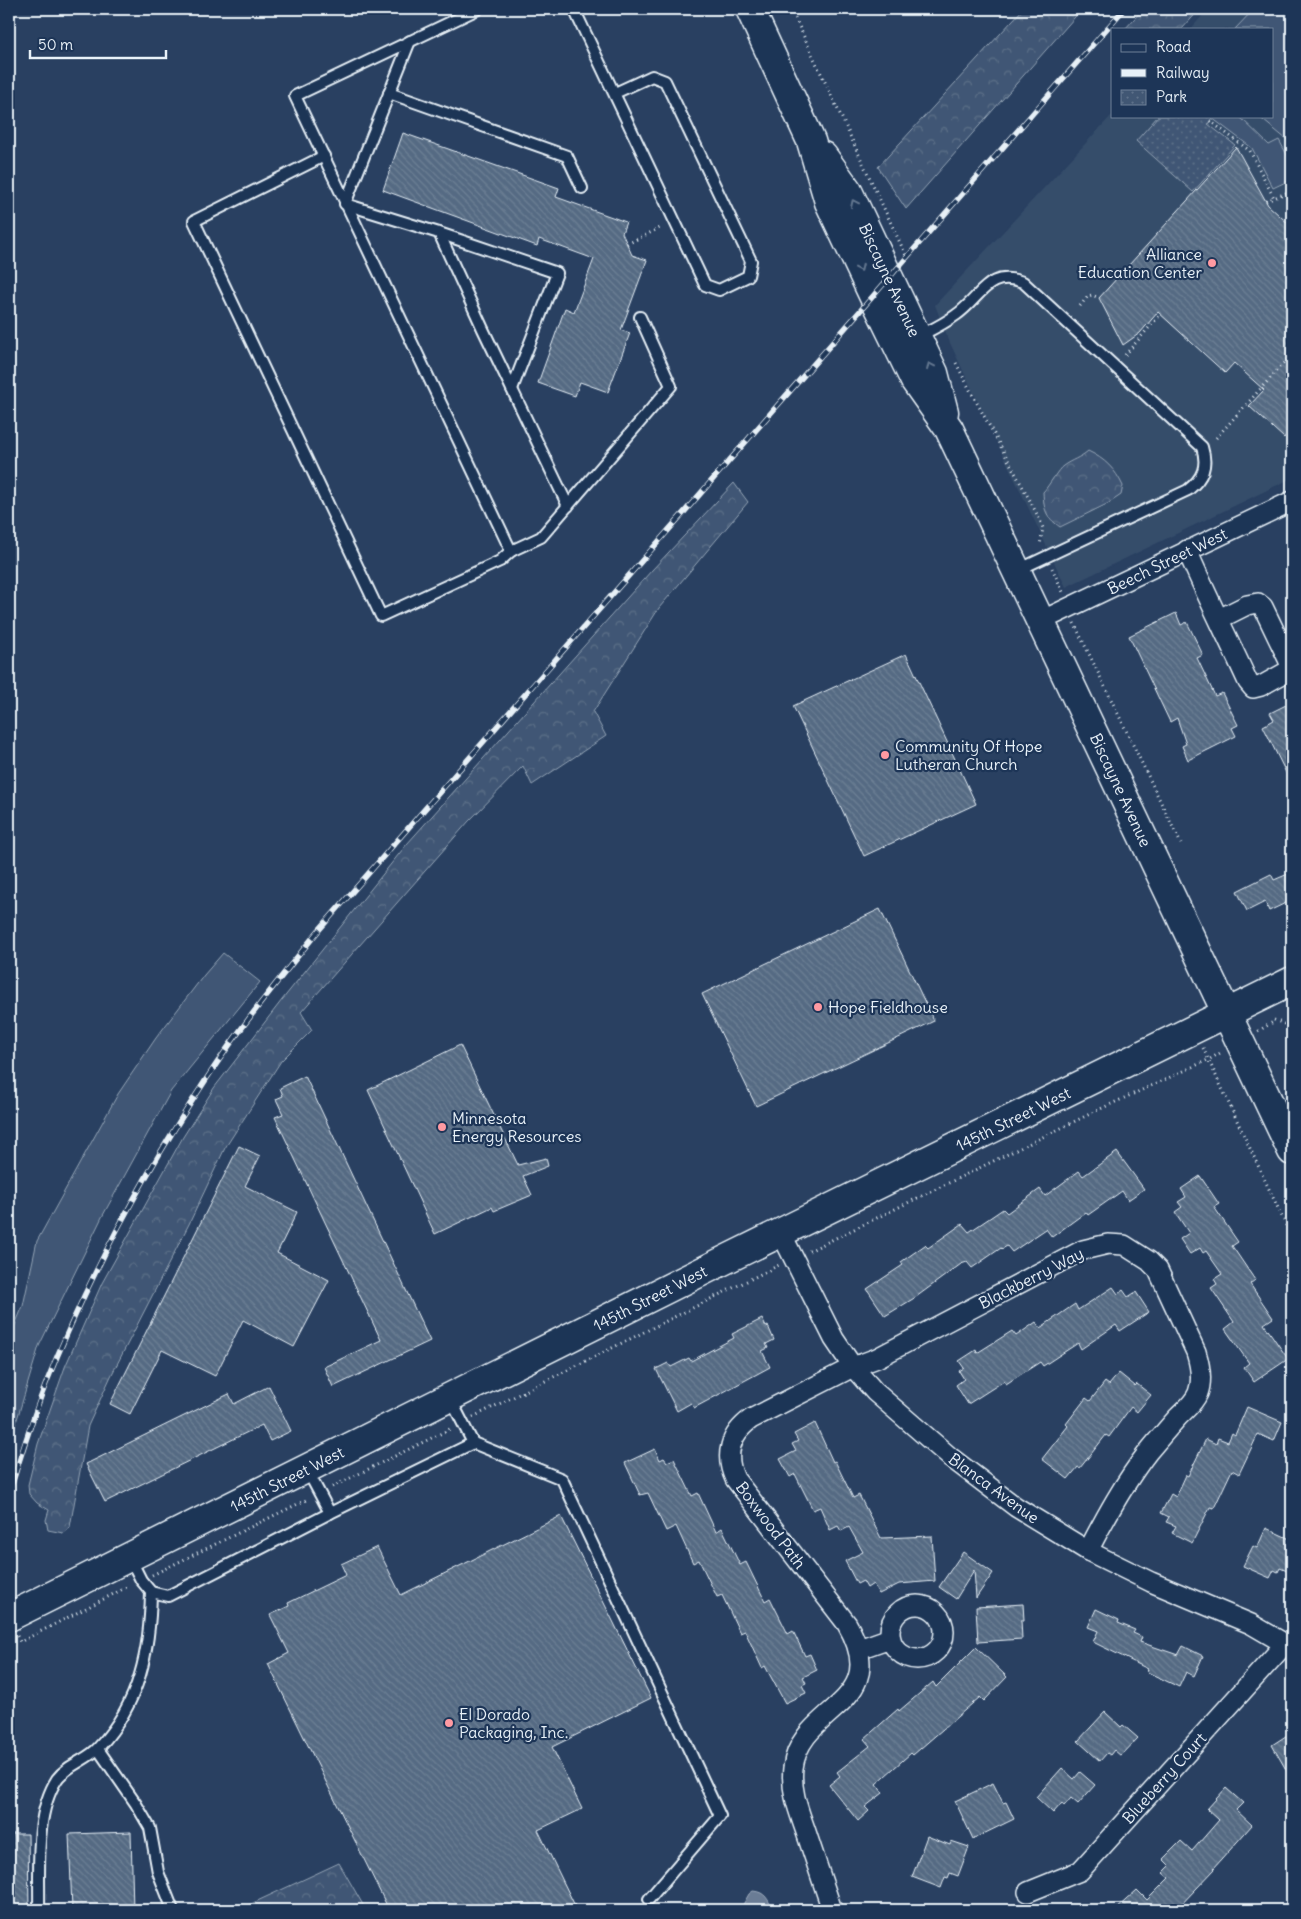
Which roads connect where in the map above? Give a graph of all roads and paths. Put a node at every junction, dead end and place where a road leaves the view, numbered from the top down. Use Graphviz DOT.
graph roads {
  1 [pos="478,9"];
  2 [pos="574,9"];
  3 [pos="750,9"];
  4 [pos="791,9"];
  5 [pos="410,41"];
  6 [pos="389,93"];
  7 [pos="615,93"];
  8 [pos="1210,121"];
  9 [pos="811,141"];
  10 [pos="324,156"];
  11 [pos="582,188"];
  12 [pos="1292,192"];
  13 [pos="1274,198"];
  14 [pos="1266,201"];
  15 [pos="345,204"];
  16 [pos="675,221"];
  17 [pos="439,233"];
  18 [pos="627,244"];
  19 [pos="910,266"];
  20 [pos="1099,298"];
  21 [pos="1080,306"];
  22 [pos="1161,314"];
  23 [pos="640,317"];
  24 [pos="916,337"];
  25 [pos="1292,354"];
  26 [pos="1125,355"];
  27 [pos="953,357"];
  28 [pos="512,389"];
  29 [pos="949,429"];
  30 [pos="1216,438"];
  31 [pos="1292,501"];
  32 [pos="568,506"];
  33 [pos="1187,550"];
  34 [pos="512,551"];
  35 [pos="1046,556"];
  36 [pos="1017,570"];
  37 [pos="1067,608"];
  38 [pos="1218,619"];
  39 [pos="1041,621"];
  40 [pos="1181,844"];
  41 [pos="1292,981"];
  42 [pos="1228,1014"];
  43 [pos="1275,1021"];
  44 [pos="1292,1027"];
  45 [pos="1292,1151"];
  46 [pos="781,1233"];
  47 [pos="1292,1238"];
  48 [pos="809,1252"];
  49 [pos="778,1266"];
  50 [pos="853,1367"];
  51 [pos="450,1398"];
  52 [pos="462,1422"];
  53 [pos="474,1443"];
  54 [pos="307,1469"];
  55 [pos="320,1493"];
  56 [pos="330,1513"];
  57 [pos="1088,1551"];
  58 [pos="135,1569"];
  59 [pos="151,1592"];
  60 [pos="12,1626"];
  61 [pos="890,1638"];
  62 [pos="1289,1645"];
  63 [pos="859,1649"];
  64 [pos="98,1749"];
  65 [pos="1028,1892"];
  66 [pos="650,1899"];
  67 [pos="39,1910"];
  68 [pos="173,1910"];
  69 [pos="832,1910"];
  1 -- 5 [label="lane"];
  2 -- 7 [label="lane"];
  3 -- 9 [label="street, Biscayne Avenue"];
  4 -- 19 [label="path"];
  5 -- 6 [label="lane"];
  5 -- 10 [label="lane"];
  6 -- 11 [label="lane"];
  6 -- 15 [label="lane"];
  7 -- 16 [label="lane"];
  7 -- 16 [label="lane"];
  8 -- 13 [label="path"];
  24 -- 9 [label="street, Biscayne Avenue, one-way"];
  9 -- 29 [label="street, Biscayne Avenue, one-way"];
  10 -- 15 [label="lane"];
  10 -- 34 [label="lane"];
  12 -- 13 [label="path"];
  13 -- 14 [label="path"];
  15 -- 17 [label="lane"];
  15 -- 34 [label="lane"];
  16 -- 18 [label="path"];
  17 -- 28 [label="lane"];
  17 -- 28 [label="lane"];
  20 -- 21 [label="path"];
  22 -- 26 [label="path"];
  23 -- 32 [label="lane"];
  29 -- 24 [label="street, Biscayne Avenue, one-way"];
  24 -- 35 [label="lane"];
  25 -- 30 [label="path"];
  27 -- 35 [label="path"];
  28 -- 32 [label="lane"];
  29 -- 36 [label="street, Biscayne Avenue"];
  31 -- 33 [label="street, Beech Street West"];
  32 -- 34 [label="lane"];
  33 -- 37 [label="street, Beech Street West"];
  33 -- 38 [label="street"];
  35 -- 36 [label="lane"];
  35 -- 37 [label="path"];
  36 -- 39 [label="street, Biscayne Avenue"];
  37 -- 39 [label="street, Beech Street West"];
  37 -- 40 [label="path"];
  38 -- 38 [label="street"];
  39 -- 42 [label="street, Biscayne Avenue"];
  41 -- 42 [label="street, 145th Street West"];
  42 -- 45 [label="street, Biscayne Avenue"];
  42 -- 46 [label="street, 145th Street West"];
  43 -- 44 [label="path"];
  46 -- 50 [label="street, Blanca Avenue"];
  46 -- 51 [label="street, 145th Street West"];
  47 -- 48 [label="path"];
  49 -- 52 [label="path"];
  50 -- 57 [label="street, Blanca Avenue"];
  50 -- 57 [label="street, Blackberry Way"];
  50 -- 63 [label="street, Boxwood Path"];
  51 -- 52 [label="lane"];
  51 -- 54 [label="street, 145th Street West"];
  52 -- 53 [label="lane"];
  52 -- 55 [label="path"];
  53 -- 56 [label="lane"];
  53 -- 66 [label="lane"];
  54 -- 55 [label="lane"];
  54 -- 58 [label="street, 145th Street West"];
  55 -- 56 [label="lane"];
  55 -- 58 [label="path"];
  56 -- 59 [label="lane"];
  57 -- 62 [label="street, Blanca Avenue"];
  58 -- 59 [label="lane"];
  58 -- 60 [label="street, 145th Street West"];
  58 -- 60 [label="path"];
  59 -- 64 [label="lane"];
  61 -- 63 [label="street"];
  62 -- 65 [label="street, Blueberry Court"];
  63 -- 69 [label="street, Boxwood Path"];
  64 -- 67 [label="lane"];
  64 -- 68 [label="lane"];
}
